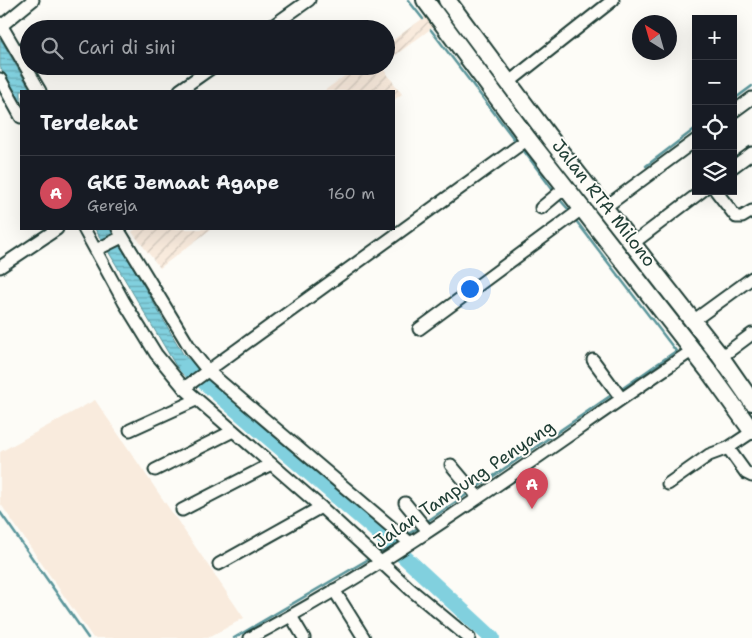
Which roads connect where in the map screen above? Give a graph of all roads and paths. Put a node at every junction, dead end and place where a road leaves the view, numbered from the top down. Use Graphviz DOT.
graph roads {
  1 [pos="33,0"];
  2 [pos="309,0"];
  3 [pos="425,0"];
  4 [pos="447,0"];
  5 [pos="613,0"];
  6 [pos="281,20"];
  7 [pos="1,25"];
  8 [pos="20,57"];
  9 [pos="31,75"];
  10 [pos="201,75"];
  11 [pos="0,79"];
  12 [pos="508,83"];
  13 [pos="39,90"];
  14 [pos="180,90"];
  15 [pos="752,98"];
  16 [pos="737,109"];
  17 [pos="20,115"];
  18 [pos="528,139"];
  19 [pos="692,143"];
  20 [pos="752,153"];
  21 [pos="737,165"];
  22 [pos="566,187"];
  23 [pos="697,195"];
  24 [pos="719,195"];
  25 [pos="541,208"];
  26 [pos="582,208"];
  27 [pos="604,208"];
  28 [pos="752,211"];
  29 [pos="56,230"];
  30 [pos="85,230"];
  31 [pos="119,235"];
  32 [pos="632,244"];
  33 [pos="98,249"];
  34 [pos="0,267"];
  35 [pos="752,278"];
  36 [pos="693,321"];
  37 [pos="419,329"];
  38 [pos="752,334"];
  39 [pos="693,350"];
  40 [pos="721,357"];
  41 [pos="593,360"];
  42 [pos="205,373"];
  43 [pos="188,386"];
  44 [pos="750,393"];
  45 [pos="621,398"];
  46 [pos="196,400"];
  47 [pos="130,430"];
  48 [pos="752,431"];
  49 [pos="233,432"];
  50 [pos="728,448"];
  51 [pos="270,464"];
  52 [pos="451,465"];
  53 [pos="154,470"];
  54 [pos="752,476"];
  55 [pos="668,484"];
  56 [pos="478,497"];
  57 [pos="405,502"];
  58 [pos="321,508"];
  59 [pos="182,510"];
  60 [pos="428,531"];
  61 [pos="402,548"];
  62 [pos="380,562"];
  63 [pos="219,564"];
  64 [pos="334,590"];
  65 [pos="291,616"];
  66 [pos="250,638"];
  67 [pos="304,638"];
  68 [pos="364,638"];
  69 [pos="469,638"];
  1 -- 7 [label="street"];
  2 -- 6 [label="street"];
  3 -- 18 [label="highway, Jalan RTA Milono"];
  4 -- 12 [label="highway, Jalan RTA Milono"];
  5 -- 12 [label="street"];
  7 -- 8 [label="street"];
  9 -- 13 [label="street"];
  10 -- 14 [label="street"];
  11 -- 17 [label="street"];
  12 -- 27 [label="highway, Jalan RTA Milono"];
  15 -- 16 [label="street"];
  18 -- 22 [label="highway, Jalan RTA Milono"];
  18 -- 42 [label="street"];
  19 -- 27 [label="street"];
  20 -- 21 [label="street"];
  22 -- 25 [label="street"];
  22 -- 26 [label="highway, Jalan RTA Milono"];
  23 -- 32 [label="street"];
  24 -- 28 [label="street"];
  26 -- 37 [label="street"];
  26 -- 39 [label="highway, Jalan RTA Milono"];
  27 -- 32 [label="highway, Jalan RTA Milono"];
  29 -- 34 [label="street"];
  30 -- 33 [label="street"];
  31 -- 33 [label="street"];
  31 -- 42 [label="street"];
  32 -- 36 [label="highway, Jalan RTA Milono"];
  33 -- 43 [label="street"];
  35 -- 36 [label="street"];
  36 -- 40 [label="highway, Jalan RTA Milono"];
  38 -- 40 [label="street"];
  39 -- 45 [label="street, Jalan Tampung Penyang"];
  39 -- 48 [label="highway, Jalan RTA Milono"];
  40 -- 44 [label="highway, Jalan RTA Milono"];
  41 -- 45 [label="street"];
  42 -- 43 [label="street"];
  42 -- 61 [label="street"];
  43 -- 46 [label="street"];
  45 -- 56 [label="street, Jalan Tampung Penyang"];
  46 -- 47 [label="street"];
  46 -- 49 [label="street"];
  48 -- 50 [label="street"];
  49 -- 51 [label="street"];
  49 -- 53 [label="street"];
  50 -- 54 [label="street"];
  50 -- 55 [label="street"];
  51 -- 58 [label="street"];
  51 -- 59 [label="street"];
  52 -- 56 [label="street"];
  56 -- 60 [label="street, Jalan Tampung Penyang"];
  57 -- 60 [label="street"];
  58 -- 62 [label="street"];
  58 -- 63 [label="street"];
  60 -- 61 [label="street, Jalan Tampung Penyang"];
  61 -- 62 [label="street, Jalan Tampung Penyang"];
  62 -- 64 [label="street, Jalan Tampung Penyang"];
  62 -- 69 [label="street"];
  64 -- 65 [label="street, Jalan Tampung Penyang"];
  64 -- 68 [label="street"];
  65 -- 66 [label="street, Jalan Tampung Penyang"];
  65 -- 67 [label="street"];
}
